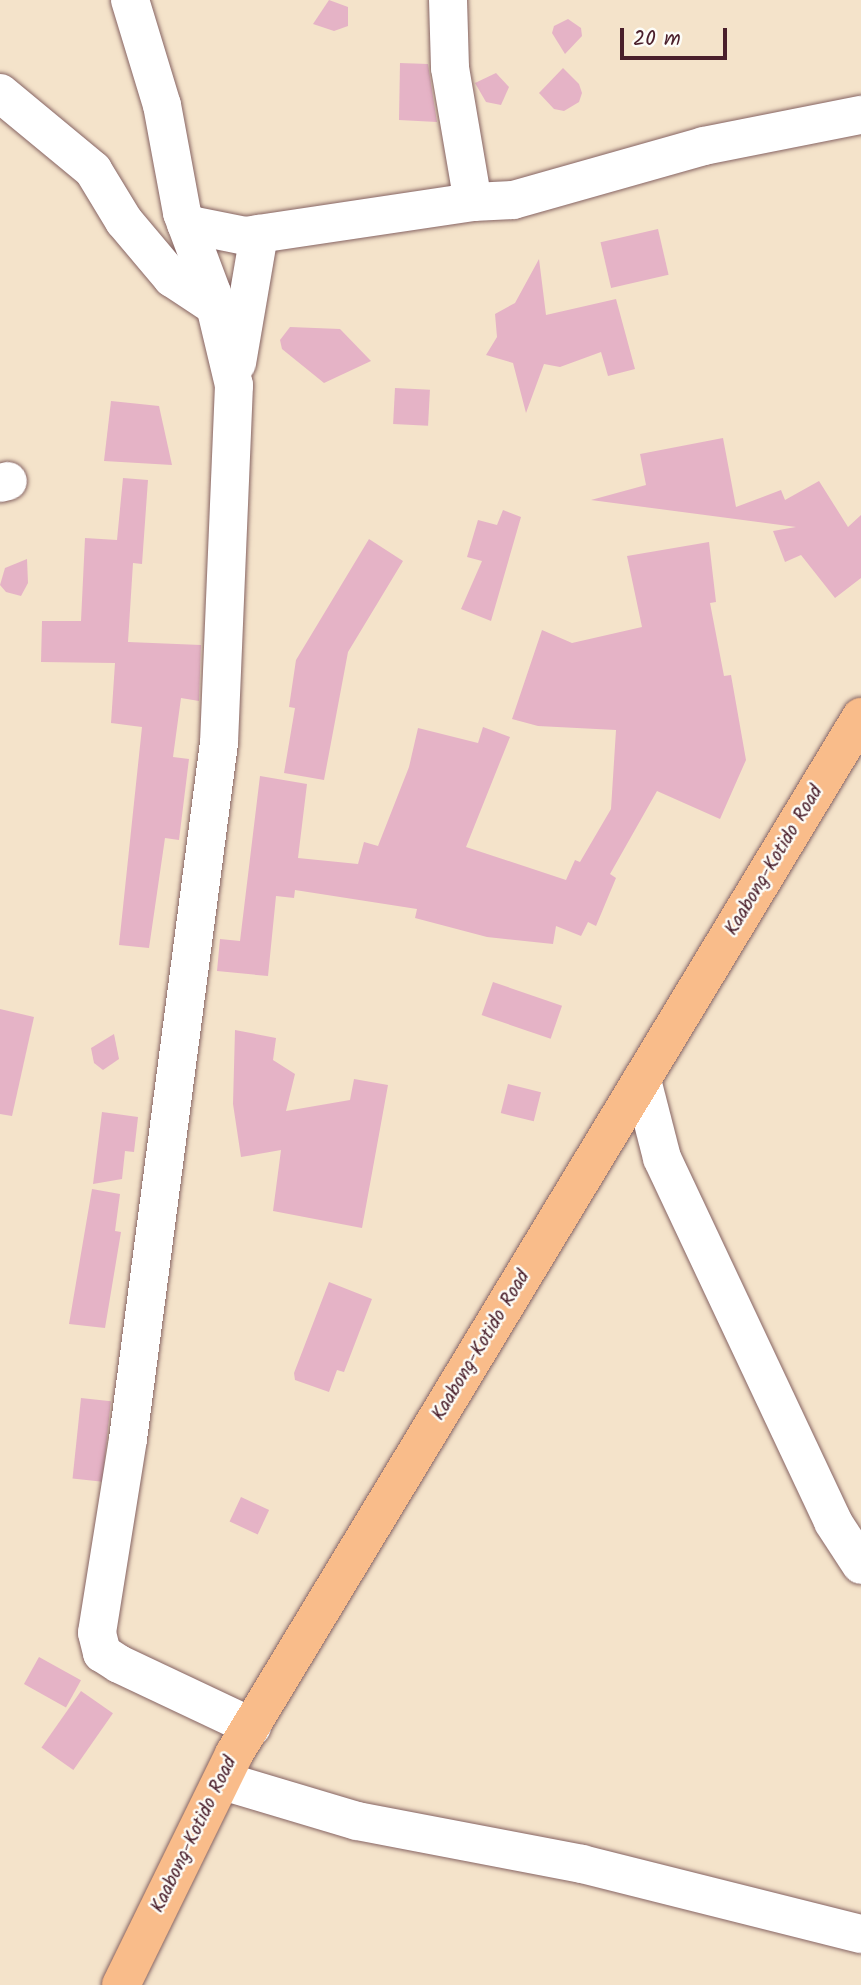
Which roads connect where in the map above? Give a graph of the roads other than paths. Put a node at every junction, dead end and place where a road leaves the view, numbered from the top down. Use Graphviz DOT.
graph roads {
  1 [pos="130,0"];
  2 [pos="448,0"];
  3 [pos="0,93"];
  4 [pos="861,115"];
  5 [pos="473,202"];
  6 [pos="186,224"];
  7 [pos="259,234"];
  8 [pos="216,307"];
  9 [pos="234,385"];
  10 [pos="861,717"];
  11 [pos="642,1080"];
  12 [pos="861,1565"];
  13 [pos="252,1727"];
  14 [pos="223,1782"];
  15 [pos="861,1934"];
  16 [pos="121,1985"];
  1 -- 6 [label="street"];
  2 -- 5 [label="street"];
  3 -- 8 [label="street"];
  4 -- 5 [label="street"];
  5 -- 7 [label="street"];
  6 -- 7 [label="street"];
  6 -- 8 [label="street"];
  7 -- 9 [label="street"];
  8 -- 9 [label="street"];
  9 -- 13 [label="street"];
  10 -- 11 [label="main road, Kaabong-Kotido Road"];
  11 -- 12 [label="street"];
  11 -- 13 [label="main road, Kaabong-Kotido Road"];
  13 -- 14 [label="main road, Kaabong-Kotido Road"];
  14 -- 15 [label="street"];
  14 -- 16 [label="main road, Kaabong-Kotido Road"];
}
